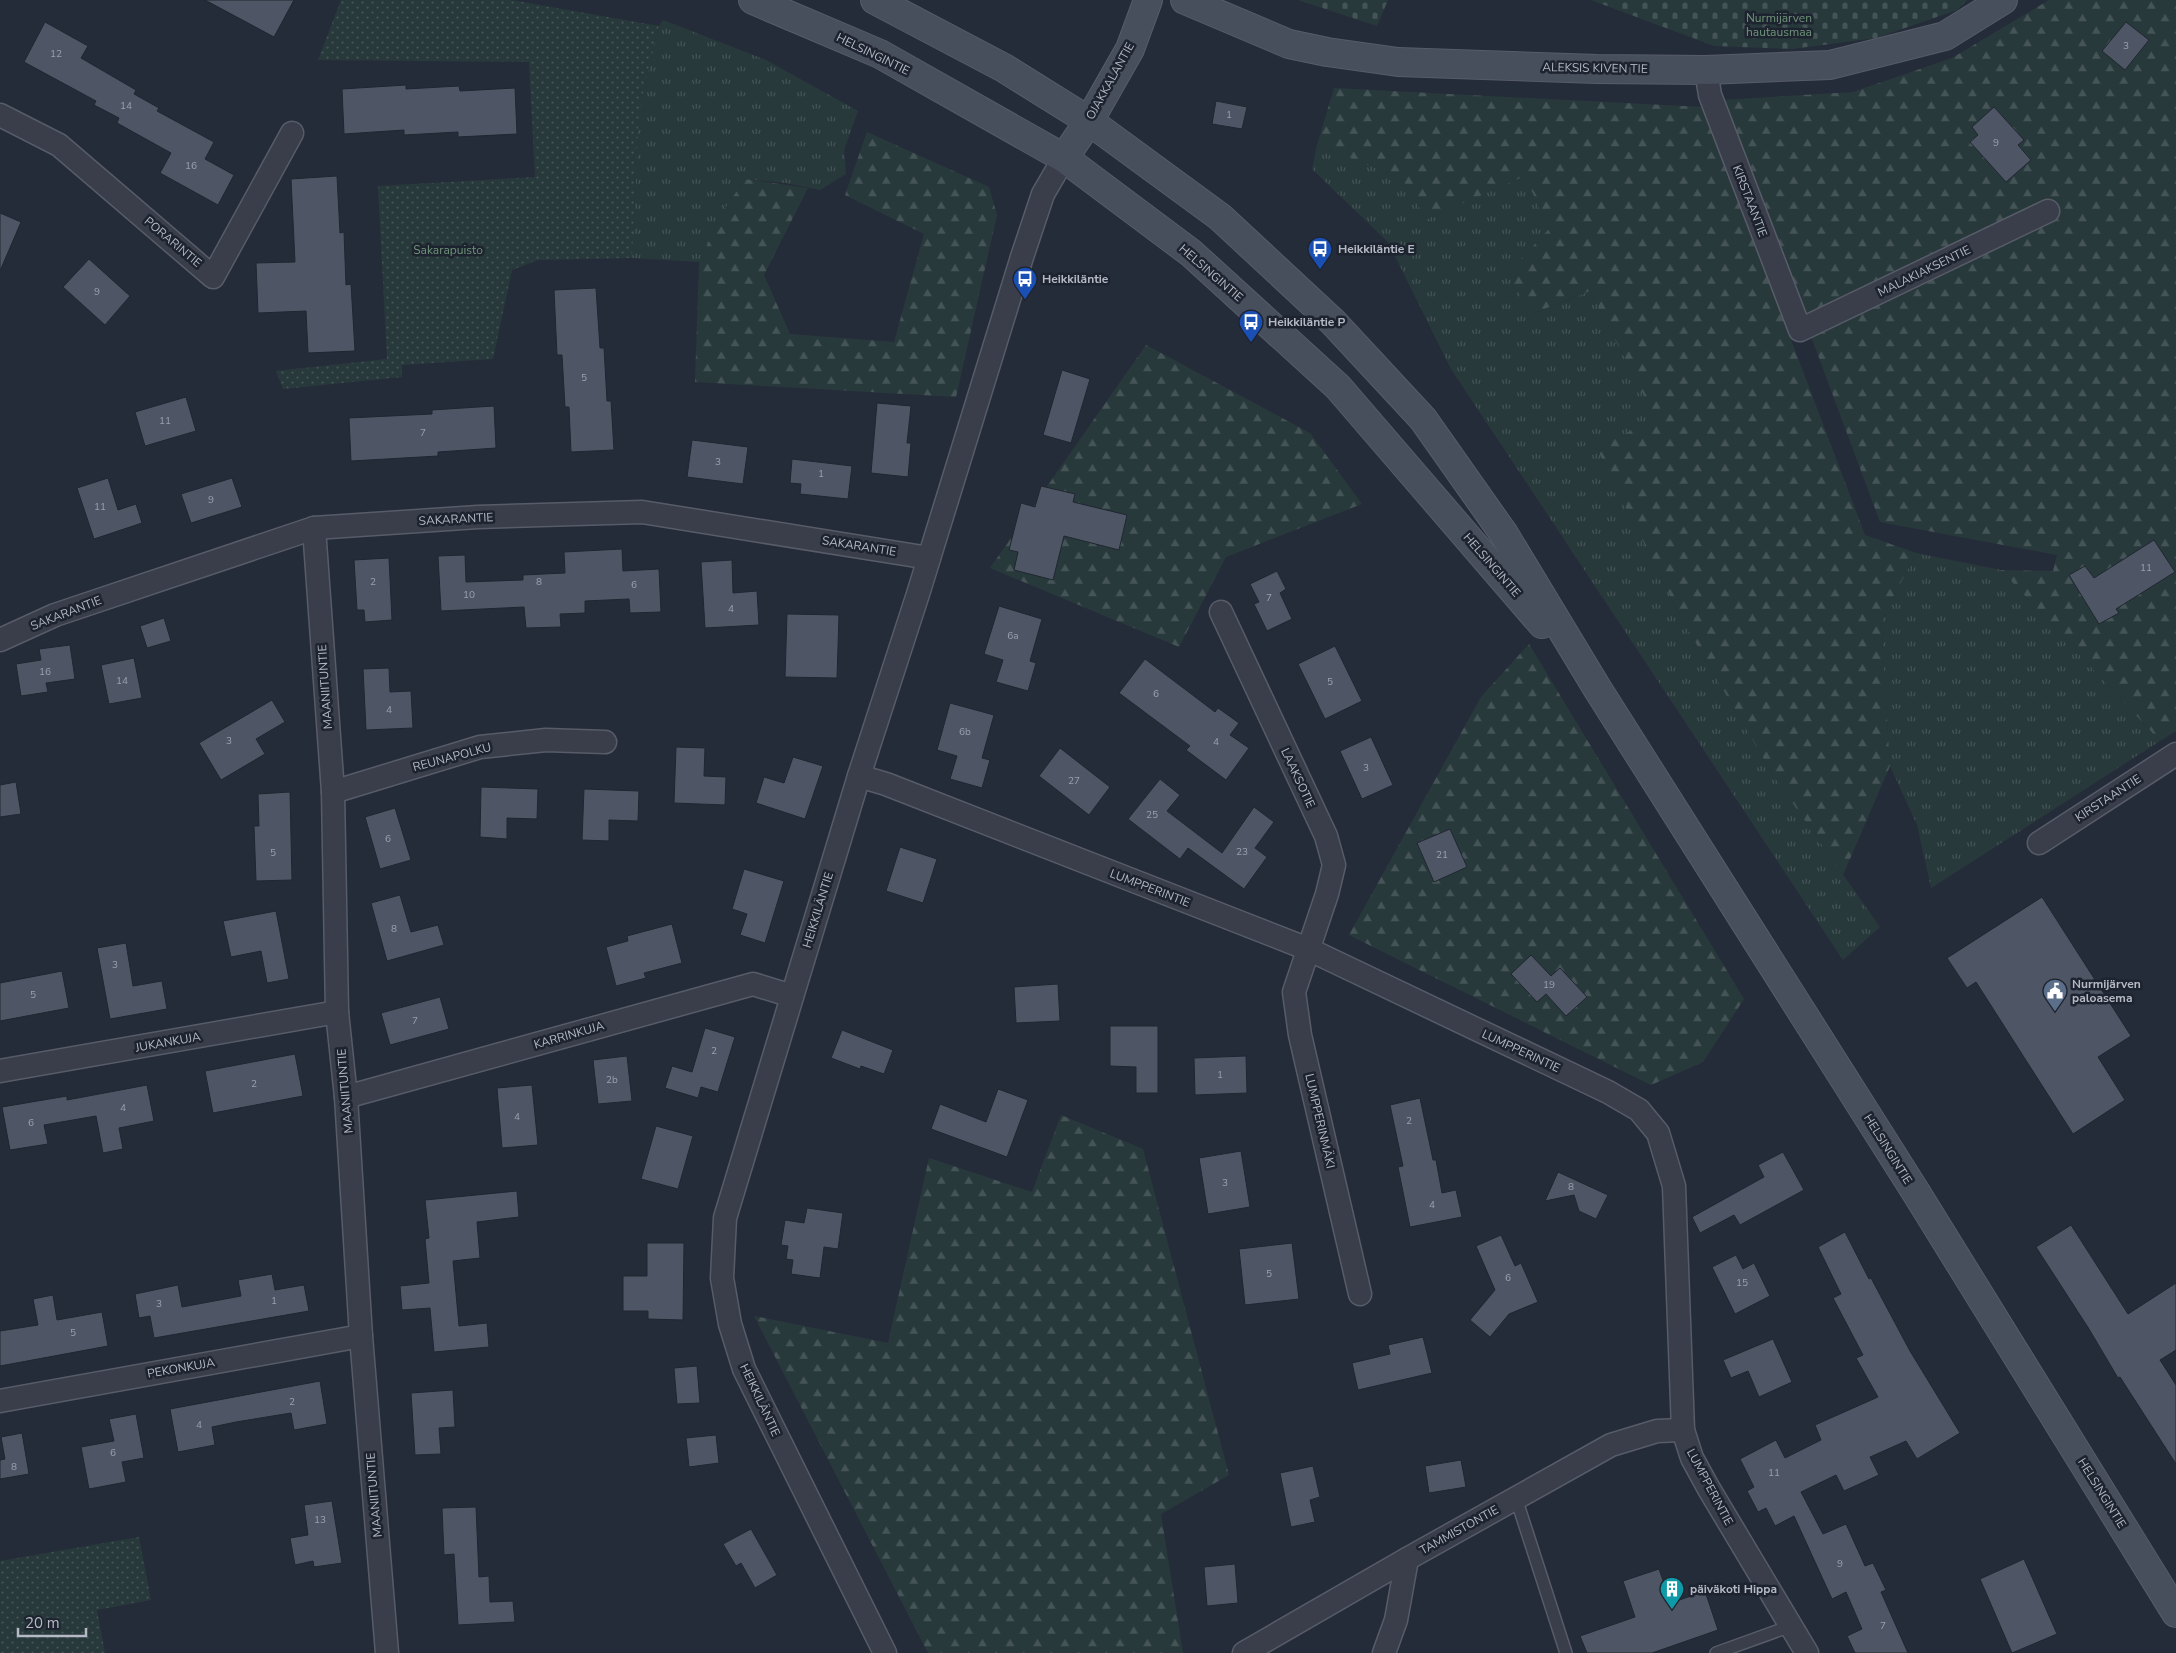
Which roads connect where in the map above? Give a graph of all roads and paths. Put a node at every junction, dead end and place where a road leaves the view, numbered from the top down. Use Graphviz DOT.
graph roads {
  1 [pos="753,0"];
  2 [pos="875,0"];
  3 [pos="1148,0"];
  4 [pos="1185,0"];
  5 [pos="2003,0"];
  6 [pos="1706,70"];
  7 [pos="0,115"];
  8 [pos="1089,121"];
  9 [pos="292,133"];
  10 [pos="1064,158"];
  11 [pos="2048,211"];
  12 [pos="1800,330"];
  13 [pos="314,528"];
  14 [pos="929,558"];
  15 [pos="1221,612"];
  16 [pos="0,640"];
  17 [pos="1597,688"];
  18 [pos="605,742"];
  19 [pos="2176,754"];
  20 [pos="859,776"];
  21 [pos="333,792"];
  22 [pos="2040,843"];
  23 [pos="1308,949"];
  24 [pos="792,996"];
  25 [pos="337,1012"];
  26 [pos="0,1072"];
  27 [pos="346,1098"];
  28 [pos="1360,1294"];
  29 [pos="361,1336"];
  30 [pos="0,1401"];
  31 [pos="1682,1430"];
  32 [pos="1516,1498"];
  33 [pos="1407,1559"];
  34 [pos="2176,1613"];
  35 [pos="1791,1626"];
  36 [pos="387,1653"];
  37 [pos="885,1653"];
  38 [pos="1244,1653"];
  39 [pos="1384,1653"];
  40 [pos="1566,1653"];
  41 [pos="1716,1653"];
  42 [pos="1807,1653"];
  1 -- 10 [label="main road, HELSINGINTIE"];
  2 -- 8 [label="main road, HELSINGINTIE"];
  3 -- 8 [label="main road, OJAKKALANTIE"];
  4 -- 6 [label="main road, ALEKSIS KIVEN TIE"];
  5 -- 6 [label="main road, ALEKSIS KIVEN TIE"];
  6 -- 12 [label="street, KIRSTAANTIE"];
  7 -- 9 [label="street, PORARINTIE"];
  8 -- 10 [label="main road, OJAKKALANTIE"];
  8 -- 17 [label="main road, HELSINGINTIE"];
  10 -- 14 [label="street, HEIKKILÄNTIE"];
  10 -- 17 [label="main road, HELSINGINTIE"];
  11 -- 12 [label="street, MALAKIAKSENTIE"];
  13 -- 14 [label="street, SAKARANTIE"];
  13 -- 16 [label="street, SAKARANTIE"];
  13 -- 21 [label="street, MAANIITUNTIE"];
  14 -- 20 [label="street, HEIKKILÄNTIE"];
  15 -- 23 [label="street, LAAKSOTIE"];
  17 -- 34 [label="main road, HELSINGINTIE"];
  18 -- 21 [label="street, REUNAPOLKU"];
  19 -- 22 [label="street, KIRSTAANTIE"];
  20 -- 23 [label="street, LUMPPERINTIE"];
  20 -- 24 [label="street, HEIKKILÄNTIE"];
  21 -- 25 [label="street, MAANIITUNTIE"];
  23 -- 28 [label="street, LUMPPERINMÄKI"];
  23 -- 31 [label="street, LUMPPERINTIE"];
  24 -- 27 [label="street, KARRINKUJA"];
  24 -- 37 [label="street, HEIKKILÄNTIE"];
  25 -- 26 [label="street, JUKANKUJA"];
  25 -- 27 [label="street, MAANIITUNTIE"];
  27 -- 29 [label="street, MAANIITUNTIE"];
  29 -- 30 [label="street, PEKONKUJA"];
  29 -- 36 [label="street, MAANIITUNTIE"];
  31 -- 32 [label="street, TAMMISTONTIE"];
  31 -- 35 [label="street, LUMPPERINTIE"];
  32 -- 33 [label="street, TAMMISTONTIE"];
  32 -- 40 [label="lane"];
  33 -- 38 [label="street, TAMMISTONTIE"];
  33 -- 39 [label="street"];
  35 -- 41 [label="lane"];
  35 -- 42 [label="street, LUMPPERINTIE"];
}
